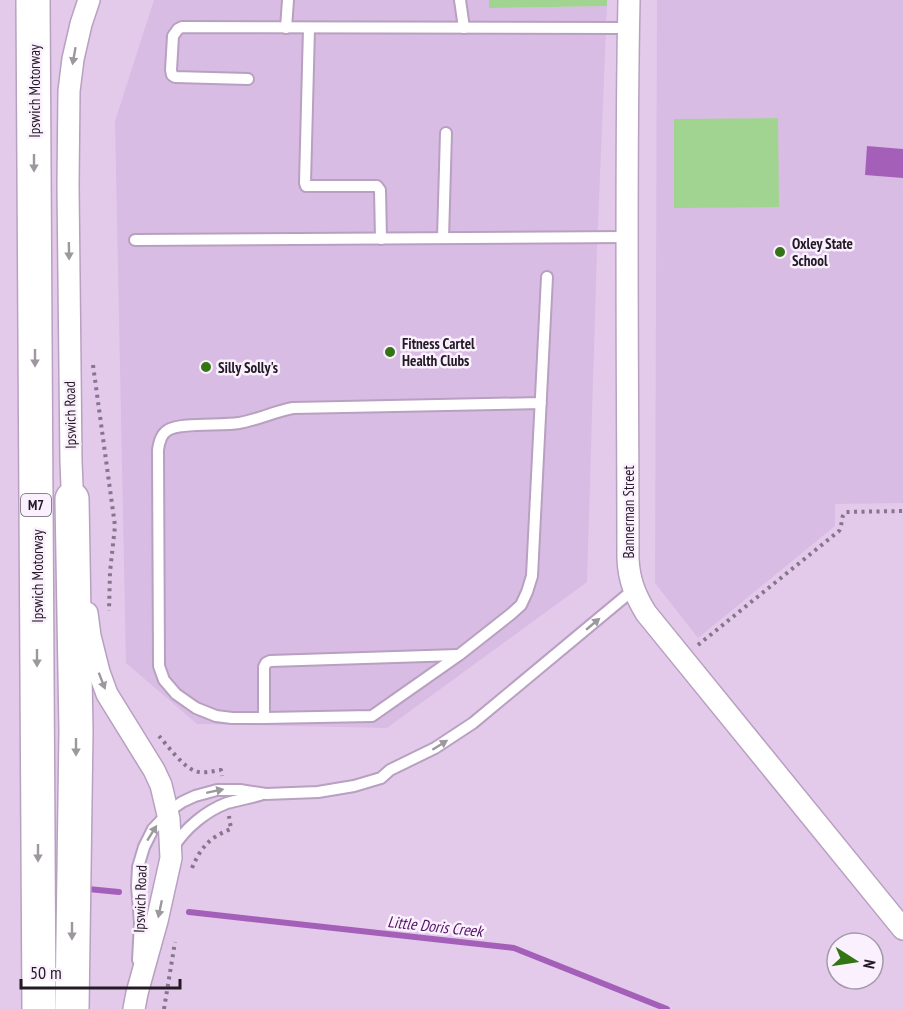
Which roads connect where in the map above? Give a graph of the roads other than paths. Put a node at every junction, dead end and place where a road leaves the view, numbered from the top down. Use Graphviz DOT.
graph roads {
  1 [pos="33,0"];
  2 [pos="89,0"];
  3 [pos="288,0"];
  4 [pos="460,0"];
  5 [pos="629,0"];
  6 [pos="286,28"];
  7 [pos="309,28"];
  8 [pos="464,28"];
  9 [pos="629,28"];
  10 [pos="248,79"];
  11 [pos="446,133"];
  12 [pos="627,237"];
  13 [pos="443,238"];
  14 [pos="381,239"];
  15 [pos="135,240"];
  16 [pos="548,277"];
  17 [pos="541,403"];
  18 [pos="72,499"];
  19 [pos="633,590"];
  20 [pos="459,655"];
  21 [pos="264,718"];
  22 [pos="266,794"];
  23 [pos="168,813"];
  24 [pos="171,851"];
  25 [pos="903,929"];
  26 [pos="136,1001"];
  27 [pos="39,1009"];
  28 [pos="72,1009"];
  1 -- 27 [label="highway, Ipswich Motorway / M7, one-way"];
  2 -- 18 [label="street, Ipswich Road, one-way"];
  3 -- 6 [label="lane"];
  4 -- 8 [label="lane"];
  5 -- 9 [label="street, Bannerman Street"];
  6 -- 7 [label="lane"];
  6 -- 10 [label="lane"];
  7 -- 8 [label="lane"];
  7 -- 14 [label="lane"];
  8 -- 9 [label="lane"];
  9 -- 12 [label="street, Bannerman Street"];
  11 -- 13 [label="lane"];
  12 -- 13 [label="lane"];
  12 -- 19 [label="street, Bannerman Street"];
  13 -- 14 [label="lane"];
  14 -- 15 [label="lane"];
  16 -- 17 [label="lane"];
  17 -- 20 [label="lane"];
  17 -- 21 [label="lane"];
  18 -- 23 [label="street, Ipswich Road, one-way"];
  18 -- 28 [label="highway, one-way"];
  22 -- 19 [label="lane, one-way"];
  19 -- 25 [label="street, Bannerman Street"];
  20 -- 21 [label="lane"];
  20 -- 21 [label="lane"];
  23 -- 22 [label="lane, one-way"];
  22 -- 24 [label="lane"];
  23 -- 24 [label="street, Ipswich Road"];
  26 -- 23 [label="lane, Ipswich Road, one-way"];
  24 -- 26 [label="street, Ipswich Road, one-way"];
}
